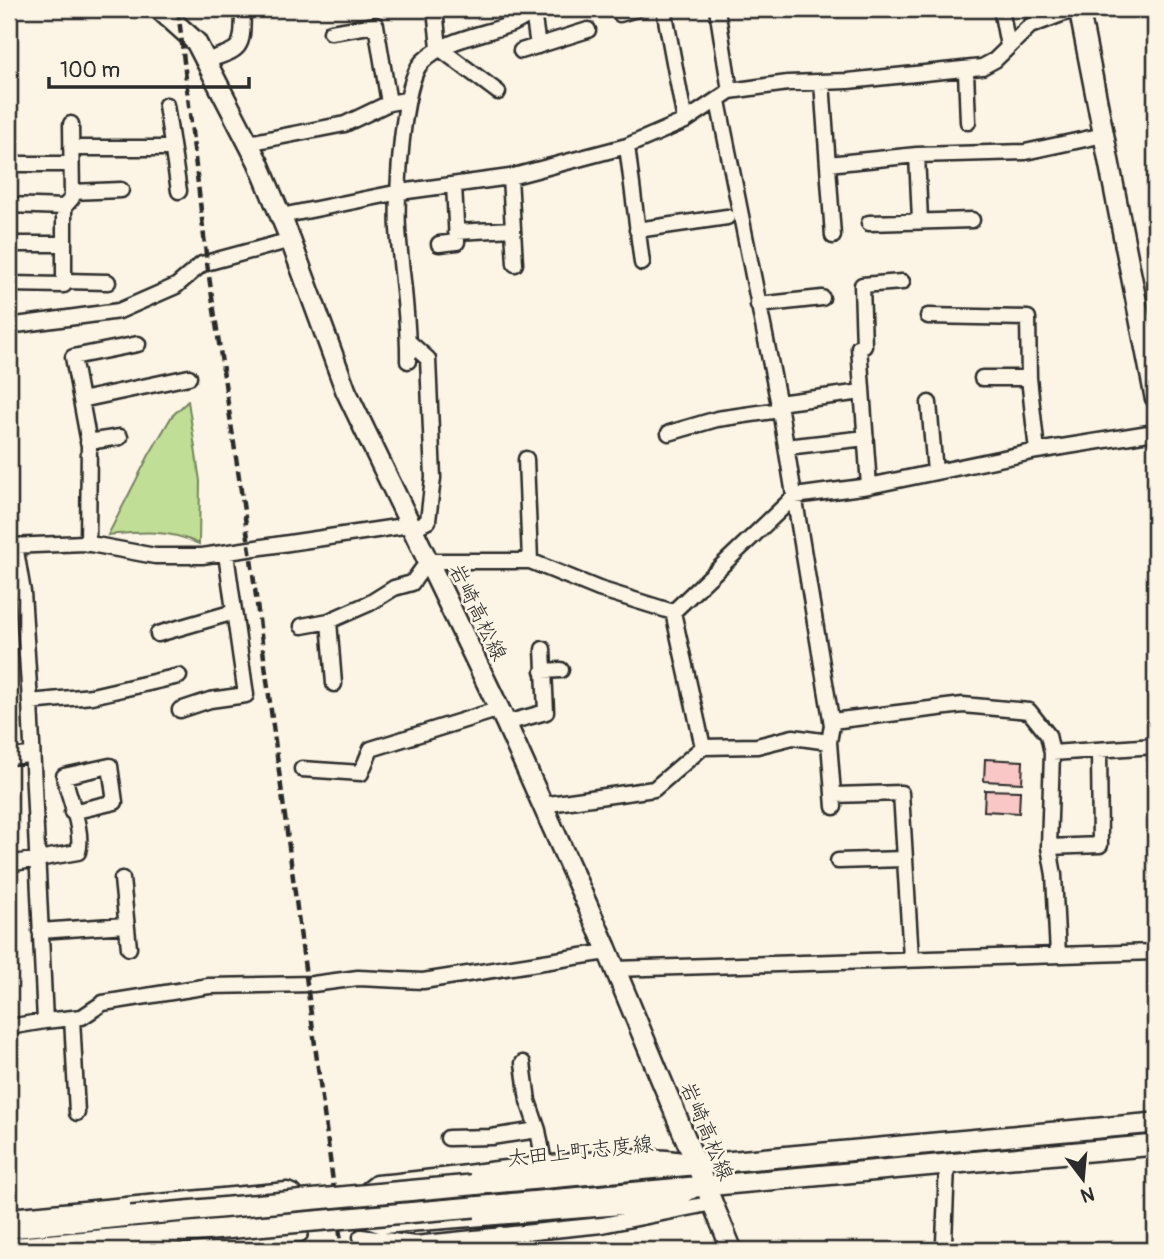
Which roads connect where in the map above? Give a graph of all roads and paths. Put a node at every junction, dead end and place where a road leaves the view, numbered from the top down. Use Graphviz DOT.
graph roads {
  1 [pos="159,9"];
  2 [pos="243,9"];
  3 [pos="435,9"];
  4 [pos="637,9"];
  5 [pos="664,9"];
  6 [pos="717,9"];
  7 [pos="1000,9"];
  8 [pos="1077,9"];
  9 [pos="535,10"];
  10 [pos="620,14"];
  11 [pos="588,30"];
  12 [pos="331,32"];
  13 [pos="538,46"];
  14 [pos="1008,46"];
  15 [pos="439,48"];
  16 [pos="521,51"];
  17 [pos="207,60"];
  18 [pos="966,71"];
  19 [pos="822,82"];
  20 [pos="730,91"];
  21 [pos="498,92"];
  22 [pos="406,100"];
  23 [pos="718,101"];
  24 [pos="389,103"];
  25 [pos="166,105"];
  26 [pos="685,121"];
  27 [pos="968,122"];
  28 [pos="71,124"];
  29 [pos="1104,135"];
  30 [pos="248,143"];
  31 [pos="627,146"];
  32 [pos="71,148"];
  33 [pos="172,148"];
  34 [pos="917,155"];
  35 [pos="20,164"];
  36 [pos="71,164"];
  37 [pos="828,164"];
  38 [pos="510,177"];
  39 [pos="454,185"];
  40 [pos="121,190"];
  41 [pos="179,191"];
  42 [pos="72,192"];
  43 [pos="400,192"];
  44 [pos="9,205"];
  45 [pos="64,207"];
  46 [pos="281,216"];
  47 [pos="727,217"];
  48 [pos="920,220"];
  49 [pos="972,220"];
  50 [pos="869,223"];
  51 [pos="513,229"];
  52 [pos="637,230"];
  53 [pos="456,232"];
  54 [pos="833,236"];
  55 [pos="291,240"];
  56 [pos="9,244"];
  57 [pos="64,244"];
  58 [pos="439,244"];
  59 [pos="514,264"];
  60 [pos="642,264"];
  61 [pos="64,281"];
  62 [pos="108,282"];
  63 [pos="902,282"];
  64 [pos="9,284"];
  65 [pos="822,298"];
  66 [pos="758,305"];
  67 [pos="928,316"];
  68 [pos="9,326"];
  69 [pos="408,342"];
  70 [pos="138,344"];
  71 [pos="408,361"];
  72 [pos="1153,368"];
  73 [pos="189,377"];
  74 [pos="982,378"];
  75 [pos="1029,378"];
  76 [pos="862,392"];
  77 [pos="1155,397"];
  78 [pos="81,400"];
  79 [pos="929,403"];
  80 [pos="779,407"];
  81 [pos="1155,432"];
  82 [pos="669,433"];
  83 [pos="120,437"];
  84 [pos="866,438"];
  85 [pos="89,442"];
  86 [pos="786,447"];
  87 [pos="1037,450"];
  88 [pos="526,458"];
  89 [pos="935,472"];
  90 [pos="869,486"];
  91 [pos="795,496"];
  92 [pos="411,527"];
  93 [pos="88,544"];
  94 [pos="12,546"];
  95 [pos="226,554"];
  96 [pos="428,561"];
  97 [pos="530,561"];
  98 [pos="234,612"];
  99 [pos="673,612"];
  100 [pos="329,621"];
  101 [pos="302,626"];
  102 [pos="158,634"];
  103 [pos="543,649"];
  104 [pos="561,670"];
  105 [pos="543,671"];
  106 [pos="179,676"];
  107 [pos="334,684"];
  108 [pos="30,702"];
  109 [pos="180,710"];
  110 [pos="503,716"];
  111 [pos="832,721"];
  112 [pos="830,742"];
  113 [pos="703,747"];
  114 [pos="1155,747"];
  115 [pos="1099,750"];
  116 [pos="1052,753"];
  117 [pos="30,755"];
  118 [pos="9,757"];
  119 [pos="302,769"];
  120 [pos="542,805"];
  121 [pos="72,812"];
  122 [pos="1049,847"];
  123 [pos="903,859"];
  124 [pos="36,860"];
  125 [pos="838,861"];
  126 [pos="9,864"];
  127 [pos="121,878"];
  128 [pos="126,925"];
  129 [pos="40,931"];
  130 [pos="129,948"];
  131 [pos="1155,952"];
  132 [pos="1058,955"];
  133 [pos="911,958"];
  134 [pos="611,960"];
  135 [pos="72,1018"];
  136 [pos="45,1021"];
  137 [pos="9,1027"];
  138 [pos="523,1063"];
  139 [pos="77,1113"];
  140 [pos="1155,1123"];
  141 [pos="538,1130"];
  142 [pos="448,1138"];
  143 [pos="1155,1146"];
  144 [pos="544,1163"];
  145 [pos="696,1163"];
  146 [pos="947,1164"];
  147 [pos="705,1184"];
  148 [pos="713,1203"];
  149 [pos="9,1216"];
  150 [pos="450,1225"];
  151 [pos="9,1227"];
  152 [pos="500,1234"];
  153 [pos="361,1237"];
  154 [pos="451,1245"];
  155 [pos="9,1248"];
  156 [pos="117,1250"];
  157 [pos="504,1250"];
  158 [pos="732,1250"];
  159 [pos="940,1250"];
  1 -- 17 [label="main road, 岩崎高松線"];
  2 -- 17 [label="street"];
  3 -- 15 [label="street"];
  4 -- 10 [label="street"];
  5 -- 26 [label="street"];
  6 -- 20 [label="street"];
  7 -- 14 [label="street"];
  8 -- 14 [label="street"];
  8 -- 29 [label="main road"];
  9 -- 13 [label="street"];
  9 -- 15 [label="street"];
  11 -- 13 [label="street"];
  12 -- 24 [label="street"];
  13 -- 16 [label="street"];
  14 -- 18 [label="street"];
  15 -- 21 [label="street"];
  15 -- 22 [label="street"];
  17 -- 30 [label="main road, 岩崎高松線"];
  18 -- 19 [label="street"];
  18 -- 27 [label="street"];
  19 -- 20 [label="street"];
  19 -- 37 [label="street"];
  20 -- 23 [label="street"];
  22 -- 24 [label="street"];
  22 -- 43 [label="street"];
  23 -- 26 [label="street"];
  23 -- 66 [label="street"];
  24 -- 30 [label="street"];
  25 -- 33 [label="street"];
  26 -- 31 [label="street"];
  28 -- 32 [label="street"];
  29 -- 34 [label="street"];
  29 -- 72 [label="main road"];
  30 -- 46 [label="main road, 岩崎高松線"];
  31 -- 38 [label="street"];
  31 -- 52 [label="street"];
  32 -- 33 [label="street"];
  32 -- 36 [label="street"];
  33 -- 41 [label="street"];
  34 -- 37 [label="street"];
  34 -- 48 [label="street"];
  35 -- 36 [label="street"];
  36 -- 42 [label="street"];
  37 -- 54 [label="street"];
  38 -- 39 [label="street"];
  38 -- 51 [label="street"];
  39 -- 43 [label="street"];
  39 -- 53 [label="street"];
  40 -- 42 [label="street"];
  42 -- 45 [label="street"];
  43 -- 46 [label="street"];
  43 -- 69 [label="street"];
  44 -- 45 [label="street"];
  45 -- 57 [label="street"];
  46 -- 55 [label="main road, 岩崎高松線"];
  47 -- 52 [label="street"];
  48 -- 49 [label="street"];
  48 -- 50 [label="street"];
  51 -- 53 [label="street"];
  51 -- 59 [label="street"];
  52 -- 60 [label="street"];
  53 -- 58 [label="street"];
  55 -- 68 [label="street"];
  55 -- 92 [label="main road, 岩崎高松線"];
  56 -- 57 [label="street"];
  57 -- 61 [label="street"];
  61 -- 62 [label="street"];
  61 -- 64 [label="street"];
  63 -- 76 [label="street"];
  65 -- 66 [label="street"];
  66 -- 80 [label="street"];
  67 -- 75 [label="street"];
  69 -- 71 [label="street"];
  69 -- 92 [label="street"];
  70 -- 78 [label="street"];
  72 -- 77 [label="main road"];
  73 -- 78 [label="street"];
  74 -- 75 [label="street"];
  75 -- 87 [label="street"];
  76 -- 80 [label="street"];
  76 -- 84 [label="street"];
  78 -- 85 [label="street"];
  79 -- 89 [label="street"];
  80 -- 82 [label="street"];
  80 -- 86 [label="street"];
  81 -- 87 [label="street"];
  83 -- 85 [label="street"];
  84 -- 86 [label="street"];
  84 -- 90 [label="street"];
  85 -- 93 [label="street"];
  86 -- 91 [label="street"];
  87 -- 89 [label="street"];
  88 -- 97 [label="street"];
  89 -- 90 [label="street"];
  90 -- 91 [label="street"];
  91 -- 99 [label="street"];
  91 -- 111 [label="street"];
  92 -- 95 [label="street"];
  92 -- 96 [label="main road, 岩崎高松線"];
  93 -- 94 [label="street"];
  93 -- 95 [label="street"];
  94 -- 108 [label="street"];
  95 -- 98 [label="street"];
  96 -- 97 [label="street"];
  96 -- 100 [label="street"];
  96 -- 110 [label="main road, 岩崎高松線"];
  97 -- 99 [label="street"];
  98 -- 102 [label="street"];
  98 -- 109 [label="street"];
  99 -- 113 [label="street"];
  100 -- 101 [label="street"];
  100 -- 107 [label="street"];
  103 -- 105 [label="street"];
  104 -- 105 [label="street"];
  105 -- 110 [label="street"];
  106 -- 108 [label="street"];
  108 -- 117 [label="street"];
  110 -- 119 [label="street"];
  110 -- 120 [label="main road, 岩崎高松線"];
  111 -- 112 [label="street"];
  111 -- 116 [label="street"];
  112 -- 113 [label="street"];
  112 -- 123 [label="street"];
  113 -- 120 [label="street"];
  114 -- 115 [label="street"];
  115 -- 116 [label="street"];
  115 -- 122 [label="street"];
  116 -- 122 [label="street"];
  117 -- 118 [label="street"];
  117 -- 124 [label="street"];
  120 -- 134 [label="main road, 岩崎高松線"];
  121 -- 124 [label="street"];
  122 -- 132 [label="street"];
  123 -- 125 [label="street"];
  123 -- 133 [label="street"];
  124 -- 126 [label="street"];
  124 -- 129 [label="street"];
  127 -- 128 [label="street"];
  128 -- 129 [label="street"];
  128 -- 130 [label="street"];
  129 -- 136 [label="street"];
  131 -- 132 [label="street"];
  132 -- 133 [label="street"];
  133 -- 134 [label="street"];
  134 -- 135 [label="street"];
  134 -- 145 [label="main road, 岩崎高松線"];
  135 -- 136 [label="street"];
  135 -- 139 [label="street"];
  136 -- 137 [label="street"];
  138 -- 141 [label="street"];
  140 -- 145 [label="main road, 太田上町志度線"];
  141 -- 142 [label="street"];
  141 -- 144 [label="street"];
  143 -- 146 [label="main road"];
  144 -- 145 [label="street"];
  144 -- 147 [label="street"];
  145 -- 147 [label="main road, 岩崎高松線"];
  145 -- 151 [label="main road, 太田上町志度線, bridge"];
  146 -- 147 [label="main road"];
  146 -- 159 [label="street"];
  147 -- 148 [label="main road, 岩崎高松線"];
  147 -- 155 [label="main road, bridge"];
  148 -- 152 [label="street"];
  148 -- 158 [label="main road, 岩崎高松線"];
  149 -- 156 [label="street"];
  150 -- 154 [label="street"];
  152 -- 154 [label="street"];
  152 -- 157 [label="street"];
  153 -- 154 [label="street"];
}
